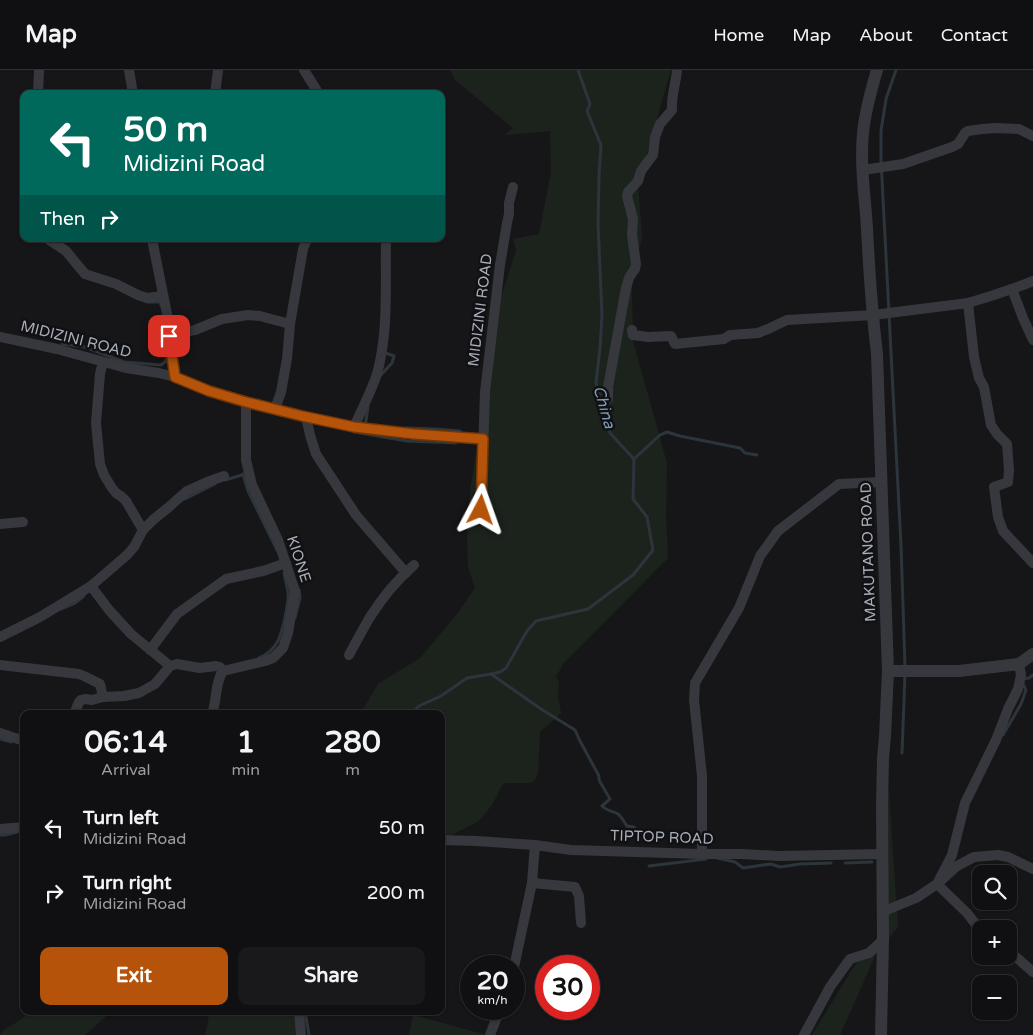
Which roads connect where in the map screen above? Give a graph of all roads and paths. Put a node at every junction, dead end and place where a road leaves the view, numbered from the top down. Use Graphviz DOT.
graph roads {
  1 [pos="40,70"];
  2 [pos="130,70"];
  3 [pos="218,70"];
  4 [pos="304,70"];
  5 [pos="677,70"];
  6 [pos="877,70"];
  7 [pos="38,90"];
  8 [pos="132,90"];
  9 [pos="216,90"];
  10 [pos="316,90"];
  11 [pos="1033,136"];
  12 [pos="862,170"];
  13 [pos="513,187"];
  14 [pos="52,242"];
  15 [pos="153,242"];
  16 [pos="306,242"];
  17 [pos="386,242"];
  18 [pos="1033,281"];
  19 [pos="1012,289"];
  20 [pos="163,296"];
  21 [pos="968,303"];
  22 [pos="873,315"];
  23 [pos="290,324"];
  24 [pos="632,330"];
  25 [pos="0,336"];
  26 [pos="169,336"];
  27 [pos="1032,337"];
  28 [pos="103,362"];
  29 [pos="175,377"];
  30 [pos="608,399"];
  31 [pos="246,402"];
  32 [pos="275,409"];
  33 [pos="306,418"];
  34 [pos="354,427"];
  35 [pos="483,439"];
  36 [pos="224,476"];
  37 [pos="882,482"];
  38 [pos="481,510"];
  39 [pos="23,522"];
  40 [pos="0,524"];
  41 [pos="143,530"];
  42 [pos="286,563"];
  43 [pos="1033,563"];
  44 [pos="414,565"];
  45 [pos="406,573"];
  46 [pos="91,586"];
  47 [pos="0,637"];
  48 [pos="150,650"];
  49 [pos="1033,654"];
  50 [pos="349,655"];
  51 [pos="1020,664"];
  52 [pos="0,665"];
  53 [pos="170,666"];
  54 [pos="888,670"];
  55 [pos="223,671"];
  56 [pos="104,697"];
  57 [pos="76,710"];
  58 [pos="213,710"];
  59 [pos="0,733"];
  60 [pos="20,740"];
  61 [pos="20,827"];
  62 [pos="0,829"];
  63 [pos="445,840"];
  64 [pos="535,845"];
  65 [pos="702,854"];
  66 [pos="882,854"];
  67 [pos="1033,869"];
  68 [pos="532,883"];
  69 [pos="937,884"];
  70 [pos="882,912"];
  71 [pos="972,920"];
  72 [pos="581,923"];
  73 [pos="883,940"];
  74 [pos="517,955"];
  75 [pos="1017,958"];
  76 [pos="1033,972"];
  77 [pos="299,1015"];
  78 [pos="496,1020"];
  79 [pos="301,1035"];
  80 [pos="490,1035"];
  81 [pos="804,1035"];
  82 [pos="881,1035"];
  1 -- 7 [label="street"];
  2 -- 8 [label="street"];
  3 -- 9 [label="street"];
  4 -- 10 [label="street"];
  5 -- 30 [label="street"];
  6 -- 12 [label="street, MAKUTANO ROAD"];
  11 -- 12 [label="street"];
  12 -- 22 [label="street, MAKUTANO ROAD"];
  13 -- 35 [label="street, MIDIZINI ROAD"];
  14 -- 20 [label="street"];
  15 -- 20 [label="street"];
  16 -- 23 [label="street"];
  17 -- 34 [label="street"];
  18 -- 19 [label="street"];
  19 -- 21 [label="street"];
  19 -- 27 [label="street"];
  20 -- 26 [label="street"];
  21 -- 22 [label="street"];
  21 -- 43 [label="street"];
  22 -- 24 [label="street"];
  22 -- 37 [label="street, MAKUTANO ROAD"];
  23 -- 26 [label="street"];
  23 -- 32 [label="street"];
  25 -- 28 [label="street, MIDIZINI ROAD"];
  26 -- 29 [label="street"];
  28 -- 29 [label="street, MIDIZINI ROAD"];
  28 -- 41 [label="street"];
  29 -- 31 [label="street, MIDIZINI ROAD"];
  31 -- 32 [label="street, MIDIZINI ROAD"];
  31 -- 42 [label="street, KIONE"];
  32 -- 33 [label="street, MIDIZINI ROAD"];
  33 -- 34 [label="street, MIDIZINI ROAD"];
  33 -- 45 [label="street"];
  34 -- 35 [label="street, MIDIZINI ROAD"];
  35 -- 38 [label="street, MIDIZINI ROAD"];
  36 -- 41 [label="street"];
  37 -- 54 [label="street, MAKUTANO ROAD"];
  37 -- 65 [label="street"];
  39 -- 40 [label="street"];
  41 -- 46 [label="street"];
  42 -- 48 [label="street"];
  42 -- 55 [label="street, KIONE"];
  44 -- 45 [label="street"];
  45 -- 50 [label="street"];
  46 -- 47 [label="street"];
  46 -- 48 [label="street"];
  48 -- 53 [label="street"];
  49 -- 51 [label="street"];
  51 -- 54 [label="street"];
  51 -- 69 [label="street"];
  52 -- 56 [label="street"];
  53 -- 55 [label="street"];
  53 -- 56 [label="street"];
  54 -- 66 [label="street, MAKUTANO ROAD"];
  55 -- 58 [label="street"];
  56 -- 57 [label="street"];
  59 -- 60 [label="street"];
  61 -- 62 [label="street"];
  63 -- 64 [label="street, TIPTOP ROAD"];
  64 -- 65 [label="street, TIPTOP ROAD"];
  64 -- 68 [label="street"];
  65 -- 66 [label="street, TIPTOP ROAD"];
  66 -- 70 [label="street, MAKUTANO ROAD"];
  67 -- 69 [label="street"];
  68 -- 72 [label="street"];
  68 -- 74 [label="street"];
  69 -- 70 [label="street"];
  69 -- 71 [label="street"];
  70 -- 73 [label="street, MAKUTANO ROAD"];
  73 -- 81 [label="street"];
  73 -- 82 [label="street, MAKUTANO ROAD"];
  75 -- 76 [label="street"];
  77 -- 79 [label="street"];
  78 -- 80 [label="street"];
}
